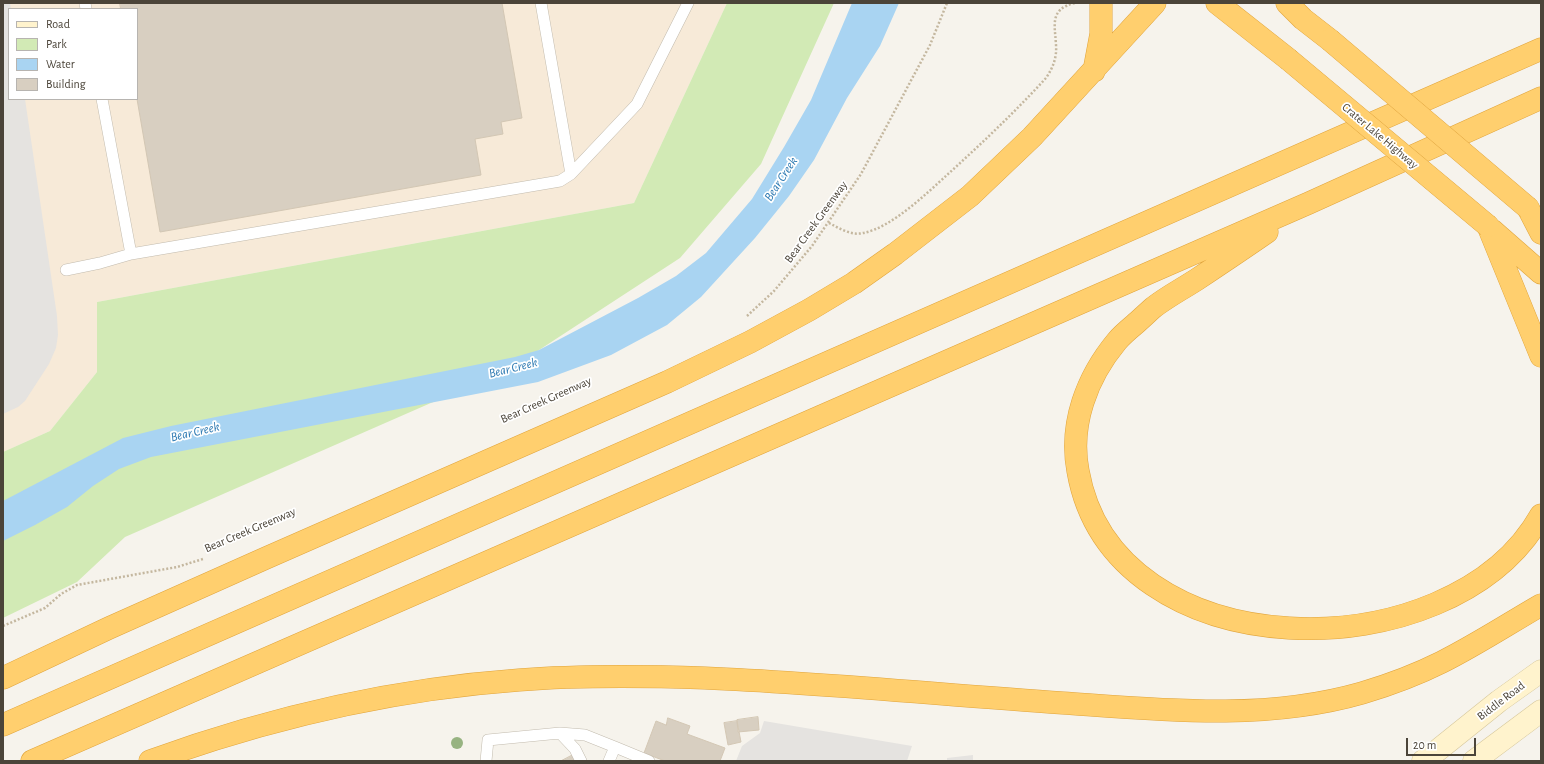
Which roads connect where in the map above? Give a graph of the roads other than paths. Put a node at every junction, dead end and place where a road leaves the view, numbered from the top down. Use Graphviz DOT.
graph roads {
  1 [pos="540,3"];
  2 [pos="688,3"];
  3 [pos="1101,3"];
  4 [pos="1155,3"];
  5 [pos="1216,3"];
  6 [pos="1287,3"];
  7 [pos="1541,32"];
  8 [pos="1541,49"];
  9 [pos="1094,70"];
  10 [pos="1473,78"];
  11 [pos="1541,98"];
  12 [pos="102,100"];
  13 [pos="571,174"];
  14 [pos="1309,203"];
  15 [pos="1488,226"];
  16 [pos="1541,233"];
  17 [pos="131,254"];
  18 [pos="66,270"];
  19 [pos="1541,273"];
  20 [pos="1541,356"];
  21 [pos="1541,515"];
  22 [pos="1541,589"];
  23 [pos="1541,605"];
  24 [pos="1494,632"];
  25 [pos="1541,671"];
  26 [pos="3,678"];
  27 [pos="1541,711"];
  28 [pos="3,725"];
  29 [pos="560,733"];
  30 [pos="615,747"];
  31 [pos="32,761"];
  32 [pos="150,761"];
  33 [pos="486,761"];
  34 [pos="581,761"];
  35 [pos="608,761"];
  36 [pos="650,761"];
  37 [pos="1423,761"];
  38 [pos="1474,761"];
  1 -- 13 [label="lane"];
  2 -- 13 [label="lane"];
  3 -- 9 [label="highway"];
  4 -- 9 [label="highway"];
  5 -- 15 [label="highway, Crater Lake Highway, bridge"];
  6 -- 16 [label="highway, bridge"];
  7 -- 10 [label="highway"];
  8 -- 10 [label="highway"];
  9 -- 26 [label="highway"];
  10 -- 28 [label="highway"];
  11 -- 14 [label="highway"];
  12 -- 17 [label="lane"];
  13 -- 17 [label="lane"];
  14 -- 21 [label="highway"];
  14 -- 31 [label="highway"];
  15 -- 19 [label="highway, Crater Lake Highway"];
  15 -- 20 [label="highway"];
  17 -- 18 [label="lane"];
  22 -- 24 [label="highway"];
  23 -- 24 [label="highway"];
  24 -- 32 [label="highway"];
  25 -- 37 [label="main road, Biddle Road"];
  27 -- 38 [label="main road"];
  29 -- 30 [label="lane"];
  29 -- 33 [label="lane"];
  29 -- 34 [label="lane"];
  30 -- 35 [label="lane"];
  30 -- 36 [label="lane"];
}
